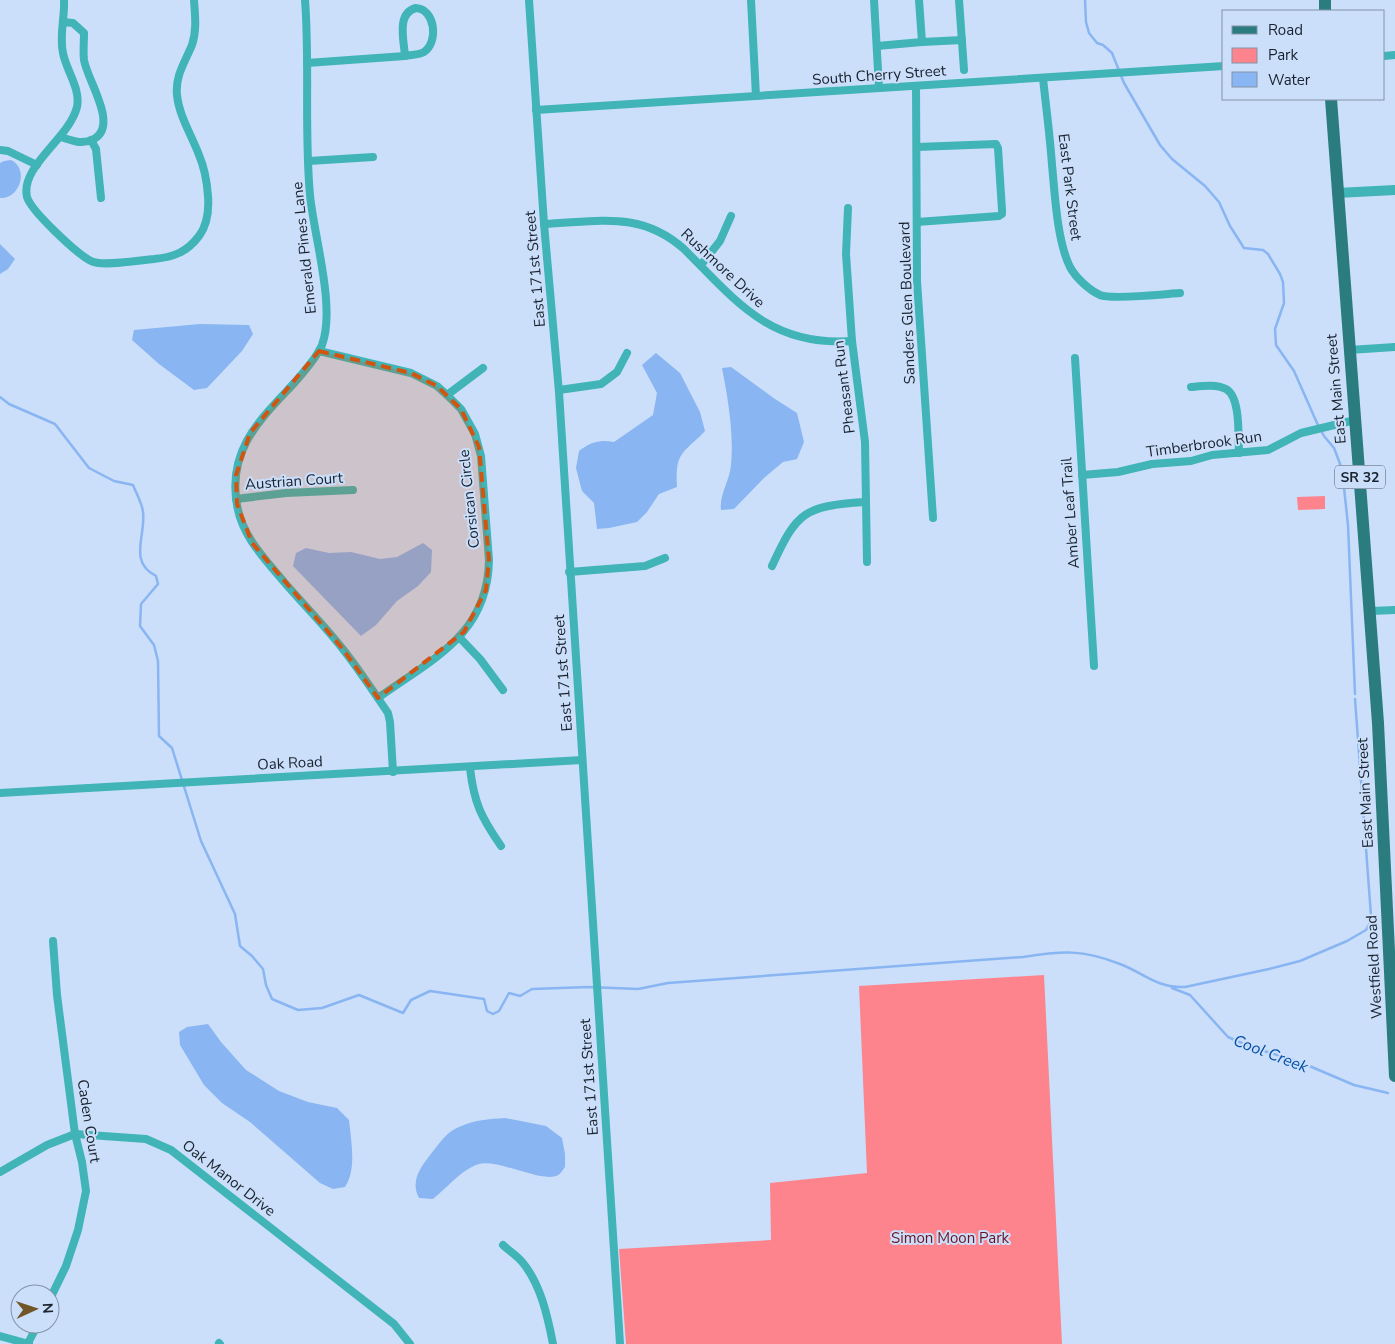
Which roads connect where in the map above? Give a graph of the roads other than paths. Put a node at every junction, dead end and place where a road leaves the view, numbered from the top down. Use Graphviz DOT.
graph roads {
  1 [pos="64,0"];
  2 [pos="194,0"];
  3 [pos="304,0"];
  4 [pos="530,0"];
  5 [pos="751,0"];
  6 [pos="874,0"];
  7 [pos="919,0"];
  8 [pos="959,0"];
  9 [pos="63,22"];
  10 [pos="962,40"];
  11 [pos="922,42"];
  12 [pos="877,46"];
  13 [pos="405,56"];
  14 [pos="308,62"];
  15 [pos="1222,66"];
  16 [pos="964,70"];
  17 [pos="1042,78"];
  18 [pos="916,86"];
  19 [pos="879,88"];
  20 [pos="756,96"];
  21 [pos="1331,100"];
  22 [pos="536,110"];
  23 [pos="61,137"];
  24 [pos="92,140"];
  25 [pos="917,147"];
  26 [pos="4,150"];
  27 [pos="0,156"];
  28 [pos="373,157"];
  29 [pos="308,161"];
  30 [pos="37,165"];
  31 [pos="1395,190"];
  32 [pos="1337,193"];
  33 [pos="101,198"];
  34 [pos="848,208"];
  35 [pos="731,216"];
  36 [pos="917,222"];
  37 [pos="544,224"];
  38 [pos="701,265"];
  39 [pos="1180,293"];
  40 [pos="852,341"];
  41 [pos="1395,347"];
  42 [pos="319,350"];
  43 [pos="1349,350"];
  44 [pos="627,353"];
  45 [pos="1075,358"];
  46 [pos="483,368"];
  47 [pos="1191,387"];
  48 [pos="559,390"];
  49 [pos="447,395"];
  50 [pos="1355,420"];
  51 [pos="1239,453"];
  52 [pos="1082,475"];
  53 [pos="353,490"];
  54 [pos="236,499"];
  55 [pos="865,502"];
  56 [pos="933,518"];
  57 [pos="665,558"];
  58 [pos="867,562"];
  59 [pos="772,566"];
  60 [pos="569,572"];
  61 [pos="1395,610"];
  62 [pos="1371,611"];
  63 [pos="459,637"];
  64 [pos="1094,666"];
  65 [pos="503,690"];
  66 [pos="378,698"];
  67 [pos="582,760"];
  68 [pos="470,768"];
  69 [pos="393,772"];
  70 [pos="0,793"];
  71 [pos="500,846"];
  72 [pos="1385,856"];
  73 [pos="53,941"];
  74 [pos="1393,977"];
  75 [pos="1395,1076"];
  76 [pos="75,1134"];
  77 [pos="0,1172"];
  78 [pos="503,1245"];
  79 [pos="57,1284"];
  80 [pos="0,1336"];
  81 [pos="29,1344"];
  82 [pos="410,1344"];
  83 [pos="553,1344"];
  84 [pos="620,1344"];
  1 -- 9 [label="street"];
  2 -- 30 [label="street"];
  3 -- 14 [label="street, Emerald Pines Lane"];
  4 -- 22 [label="street, East 171st Street"];
  5 -- 20 [label="street"];
  6 -- 12 [label="street"];
  7 -- 11 [label="street"];
  8 -- 10 [label="street"];
  9 -- 23 [label="street"];
  9 -- 24 [label="street"];
  10 -- 11 [label="street"];
  10 -- 16 [label="street"];
  11 -- 12 [label="street"];
  12 -- 19 [label="street"];
  13 -- 13 [label="street"];
  13 -- 14 [label="street"];
  14 -- 29 [label="street, Emerald Pines Lane"];
  15 -- 17 [label="street, South Cherry Street"];
  17 -- 18 [label="street, South Cherry Street"];
  17 -- 39 [label="street, East Park Street"];
  18 -- 19 [label="street, South Cherry Street"];
  18 -- 25 [label="street, Sanders Glen Boulevard"];
  19 -- 20 [label="street, South Cherry Street"];
  20 -- 22 [label="street, South Cherry Street"];
  21 -- 32 [label="main road, East Main Street / SR 32"];
  22 -- 37 [label="street, East 171st Street"];
  23 -- 24 [label="street"];
  23 -- 30 [label="street"];
  24 -- 33 [label="street"];
  25 -- 36 [label="street, Sanders Glen Boulevard"];
  25 -- 36 [label="street"];
  26 -- 27 [label="street"];
  26 -- 30 [label="street"];
  28 -- 29 [label="street"];
  29 -- 42 [label="street, Emerald Pines Lane"];
  31 -- 32 [label="street"];
  32 -- 43 [label="main road, East Main Street / SR 32"];
  34 -- 40 [label="street, Pheasant Run"];
  35 -- 38 [label="street"];
  36 -- 56 [label="street, Sanders Glen Boulevard"];
  37 -- 38 [label="street, Rushmore Drive"];
  37 -- 48 [label="street, East 171st Street"];
  38 -- 40 [label="street, Rushmore Drive"];
  40 -- 55 [label="street, Pheasant Run"];
  41 -- 43 [label="street"];
  42 -- 49 [label="street, Corsican Circle"];
  42 -- 54 [label="street, Emerald Pines Lane"];
  43 -- 50 [label="main road, East Main Street / SR 32"];
  44 -- 48 [label="street"];
  45 -- 52 [label="street, Amber Leaf Trail"];
  46 -- 49 [label="street"];
  47 -- 51 [label="street"];
  48 -- 60 [label="street, East 171st Street"];
  49 -- 63 [label="street, Corsican Circle"];
  50 -- 51 [label="street, Timberbrook Run"];
  50 -- 62 [label="main road, East Main Street / SR 32"];
  51 -- 52 [label="street, Timberbrook Run"];
  52 -- 64 [label="street, Amber Leaf Trail"];
  53 -- 54 [label="street, Austrian Court"];
  54 -- 66 [label="street, Emerald Pines Lane"];
  55 -- 58 [label="street, Pheasant Run"];
  55 -- 59 [label="street"];
  57 -- 60 [label="street"];
  60 -- 67 [label="street, East 171st Street"];
  61 -- 62 [label="street"];
  62 -- 72 [label="main road, East Main Street / SR 32"];
  63 -- 65 [label="street"];
  63 -- 66 [label="street, Corsican Circle"];
  66 -- 69 [label="street, Emerald Pines Lane"];
  67 -- 68 [label="street, Oak Road"];
  67 -- 84 [label="street, East 171st Street"];
  68 -- 69 [label="street, Oak Road"];
  68 -- 71 [label="street"];
  69 -- 70 [label="street, Oak Road"];
  72 -- 74 [label="main road, Westfield Road / SR 32"];
  73 -- 76 [label="street, Caden Court"];
  74 -- 75 [label="main road, Westfield Road / SR 32"];
  76 -- 77 [label="street, Oak Manor Drive"];
  76 -- 79 [label="street, Caden Court"];
  76 -- 82 [label="street, Oak Manor Drive"];
  78 -- 83 [label="street"];
  80 -- 81 [label="street"];
}
